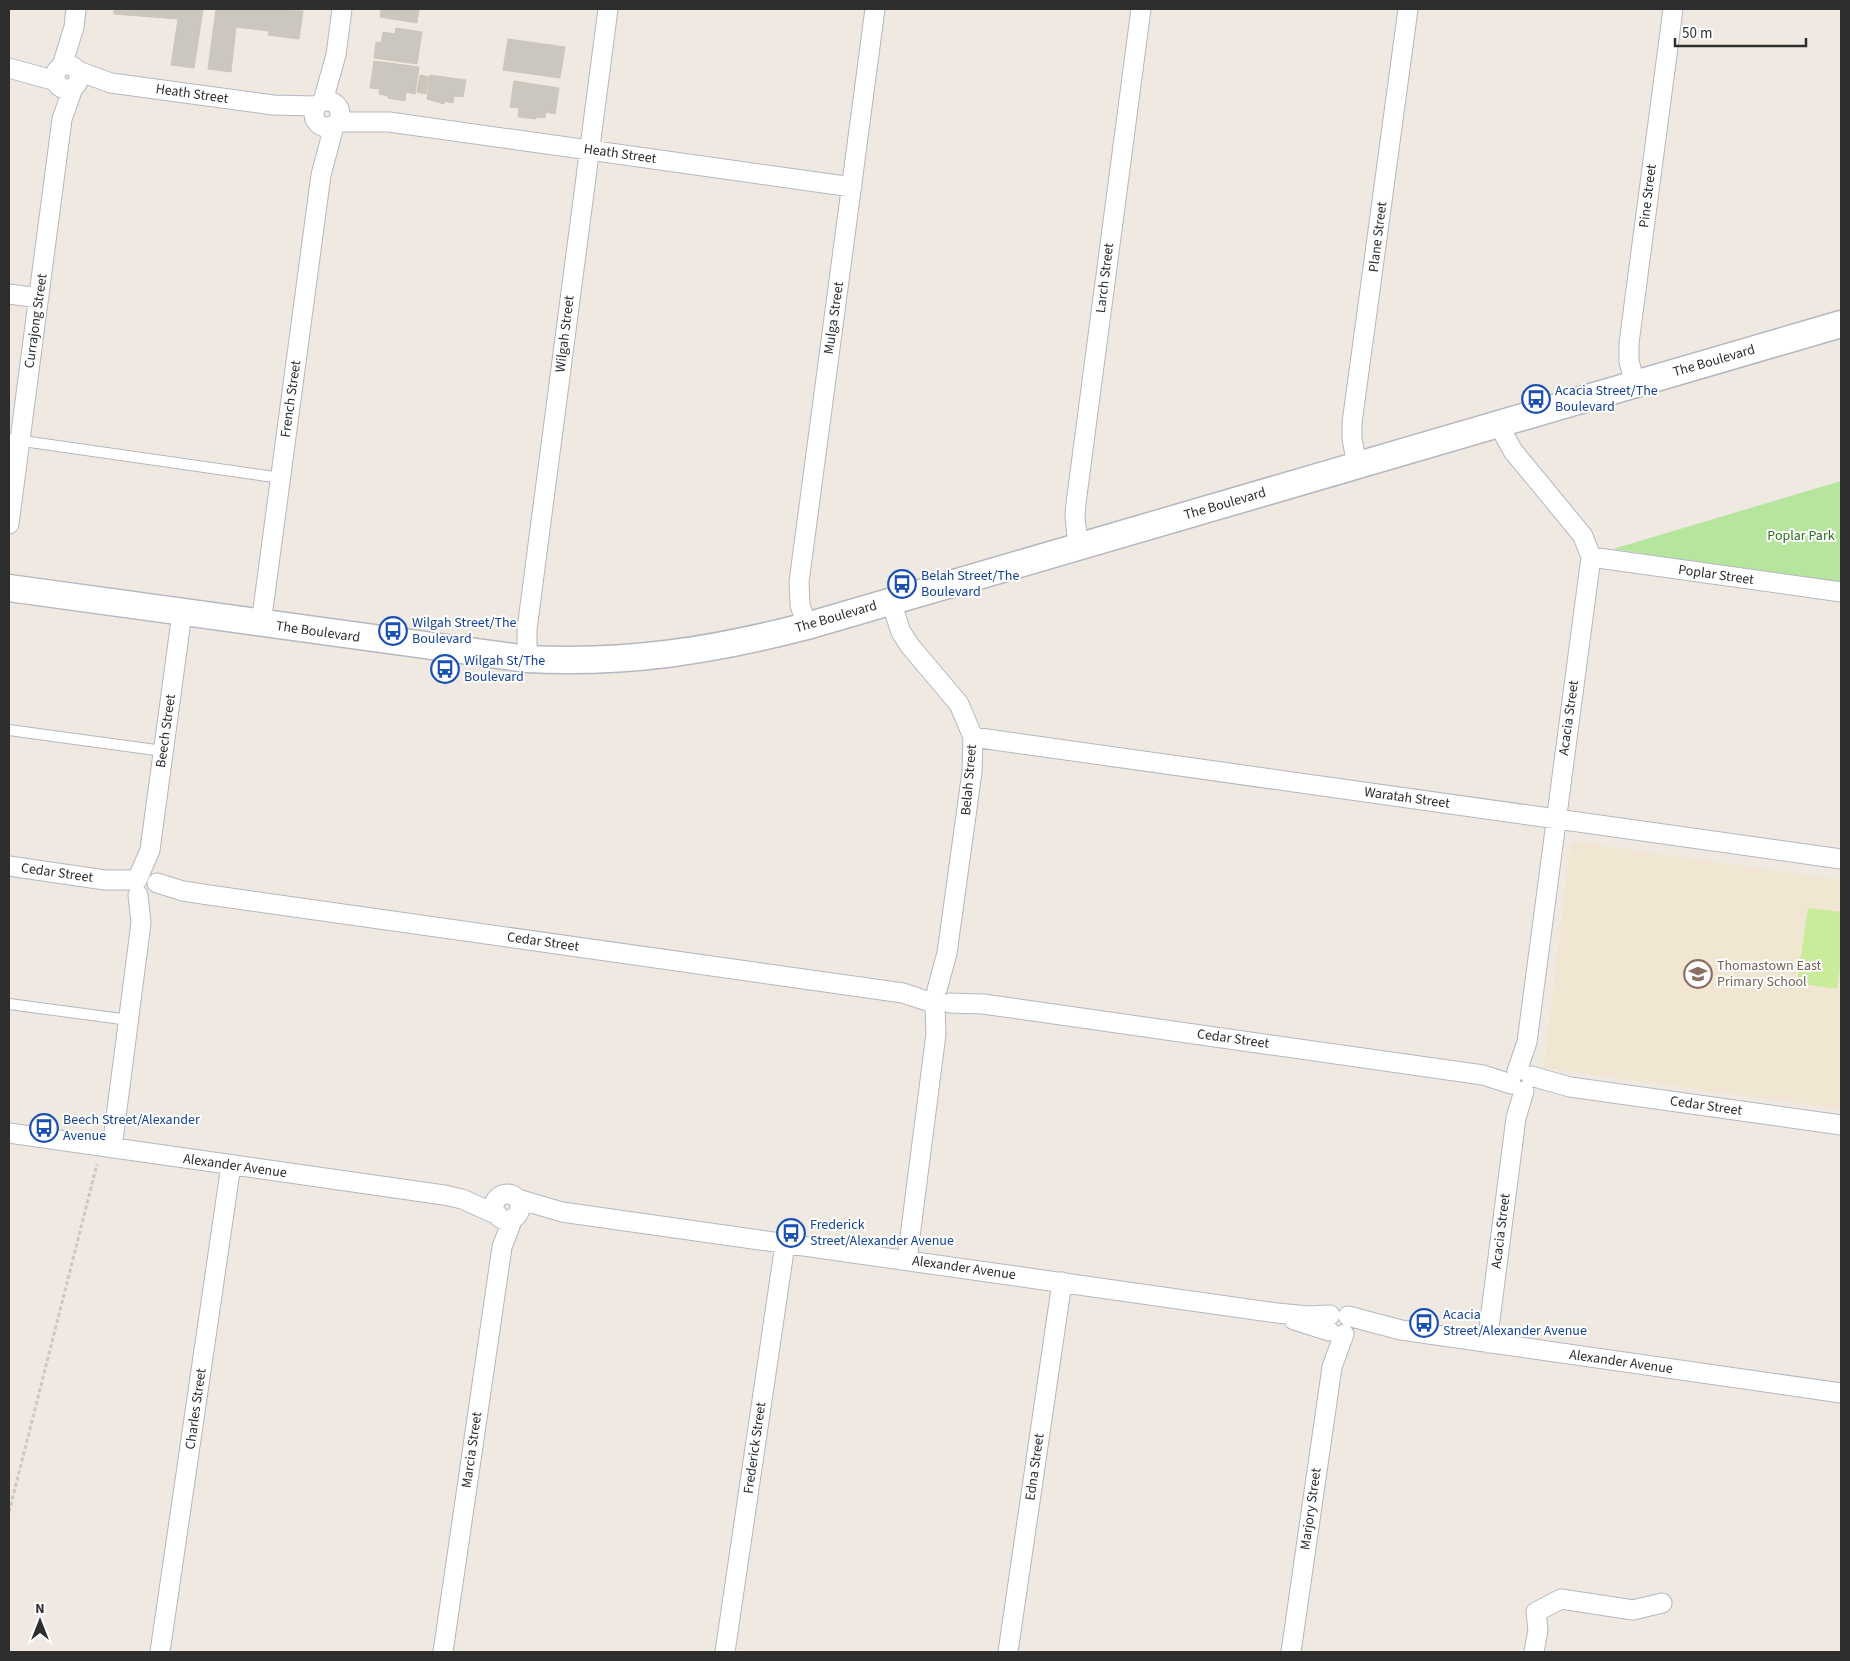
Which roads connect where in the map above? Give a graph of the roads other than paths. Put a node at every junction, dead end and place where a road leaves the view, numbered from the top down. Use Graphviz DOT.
graph roads {
  1 [pos="342,9"];
  2 [pos="608,9"];
  3 [pos="875,9"];
  4 [pos="1141,9"];
  5 [pos="1408,9"];
  6 [pos="1673,9"];
  7 [pos="75,18"];
  8 [pos="11,68"];
  9 [pos="67,76"];
  10 [pos="328,114"];
  11 [pos="589,150"];
  12 [pos="852,187"];
  13 [pos="9,294"];
  14 [pos="40,298"];
  15 [pos="1841,324"];
  16 [pos="1635,384"];
  17 [pos="1498,424"];
  18 [pos="14,440"];
  19 [pos="1357,465"];
  20 [pos="281,478"];
  21 [pos="9,524"];
  22 [pos="1078,546"];
  23 [pos="1591,557"];
  24 [pos="9,588"];
  25 [pos="1841,592"];
  26 [pos="891,602"];
  27 [pos="182,613"];
  28 [pos="261,624"];
  29 [pos="807,626"];
  30 [pos="527,659"];
  31 [pos="9,730"];
  32 [pos="973,737"];
  33 [pos="164,751"];
  34 [pos="1556,819"];
  35 [pos="1841,860"];
  36 [pos="9,866"];
  37 [pos="146,887"];
  38 [pos="942,998"];
  39 [pos="9,1004"];
  40 [pos="129,1020"];
  41 [pos="1521,1081"];
  42 [pos="1841,1125"];
  43 [pos="9,1134"];
  44 [pos="107,1148"];
  45 [pos="230,1165"];
  46 [pos="507,1210"];
  47 [pos="785,1244"];
  48 [pos="907,1260"];
  49 [pos="1062,1282"];
  50 [pos="1338,1327"];
  51 [pos="1487,1343"];
  52 [pos="1841,1393"];
  53 [pos="1662,1603"];
  54 [pos="160,1652"];
  55 [pos="443,1652"];
  56 [pos="725,1652"];
  57 [pos="1008,1652"];
  58 [pos="1291,1652"];
  59 [pos="1534,1652"];
  1 -- 10 [label="street, French Street"];
  2 -- 11 [label="street, Wilgah Street"];
  3 -- 12 [label="street, Mulga Street"];
  4 -- 22 [label="street, Larch Street"];
  5 -- 19 [label="street, Plane Street"];
  6 -- 16 [label="street, Pine Street"];
  7 -- 9 [label="street, Currajong Street"];
  8 -- 9 [label="street, Heath Street"];
  9 -- 10 [label="street, Heath Street"];
  9 -- 14 [label="street, Currajong Street"];
  10 -- 11 [label="street, Heath Street"];
  10 -- 20 [label="street, French Street"];
  11 -- 12 [label="street, Heath Street"];
  11 -- 30 [label="street, Wilgah Street"];
  12 -- 29 [label="street, Mulga Street"];
  13 -- 14 [label="street"];
  14 -- 18 [label="street, Currajong Street"];
  15 -- 16 [label="street, The Boulevard"];
  16 -- 17 [label="street, The Boulevard"];
  17 -- 19 [label="street, The Boulevard"];
  17 -- 23 [label="street"];
  18 -- 20 [label="lane"];
  18 -- 21 [label="street, Currajong Street"];
  19 -- 22 [label="street, The Boulevard"];
  20 -- 28 [label="street, French Street"];
  22 -- 26 [label="street, The Boulevard"];
  23 -- 25 [label="street, Poplar Street"];
  23 -- 34 [label="street, Acacia Street"];
  24 -- 27 [label="street, The Boulevard"];
  26 -- 29 [label="street, The Boulevard"];
  26 -- 32 [label="street, Belah Street"];
  27 -- 28 [label="street, The Boulevard"];
  27 -- 33 [label="street, Beech Street"];
  28 -- 30 [label="street, The Boulevard"];
  29 -- 30 [label="street, The Boulevard"];
  31 -- 33 [label="lane"];
  32 -- 34 [label="street, Waratah Street"];
  32 -- 38 [label="street, Belah Street"];
  33 -- 37 [label="street, Beech Street"];
  34 -- 35 [label="street, Waratah Street"];
  34 -- 41 [label="street, Acacia Street"];
  36 -- 37 [label="street, Cedar Street"];
  37 -- 38 [label="street, Cedar Street"];
  37 -- 40 [label="street, Beech Street"];
  38 -- 41 [label="street, Cedar Street"];
  38 -- 48 [label="street, Belah Street"];
  39 -- 40 [label="lane"];
  40 -- 44 [label="street, Beech Street"];
  41 -- 42 [label="street, Cedar Street"];
  41 -- 51 [label="street, Acacia Street"];
  43 -- 44 [label="street, Alexander Avenue"];
  44 -- 45 [label="street, Alexander Avenue"];
  45 -- 46 [label="street, Alexander Avenue"];
  45 -- 54 [label="street, Charles Street"];
  46 -- 47 [label="street, Alexander Avenue"];
  46 -- 55 [label="street, Marcia Street"];
  47 -- 48 [label="street, Alexander Avenue"];
  47 -- 56 [label="street, Frederick Street"];
  48 -- 49 [label="street, Alexander Avenue"];
  49 -- 50 [label="street, Alexander Avenue"];
  49 -- 57 [label="street, Edna Street"];
  50 -- 51 [label="street, Alexander Avenue"];
  50 -- 58 [label="street, Marjory Street"];
  51 -- 52 [label="street, Alexander Avenue"];
  53 -- 59 [label="street"];
}
